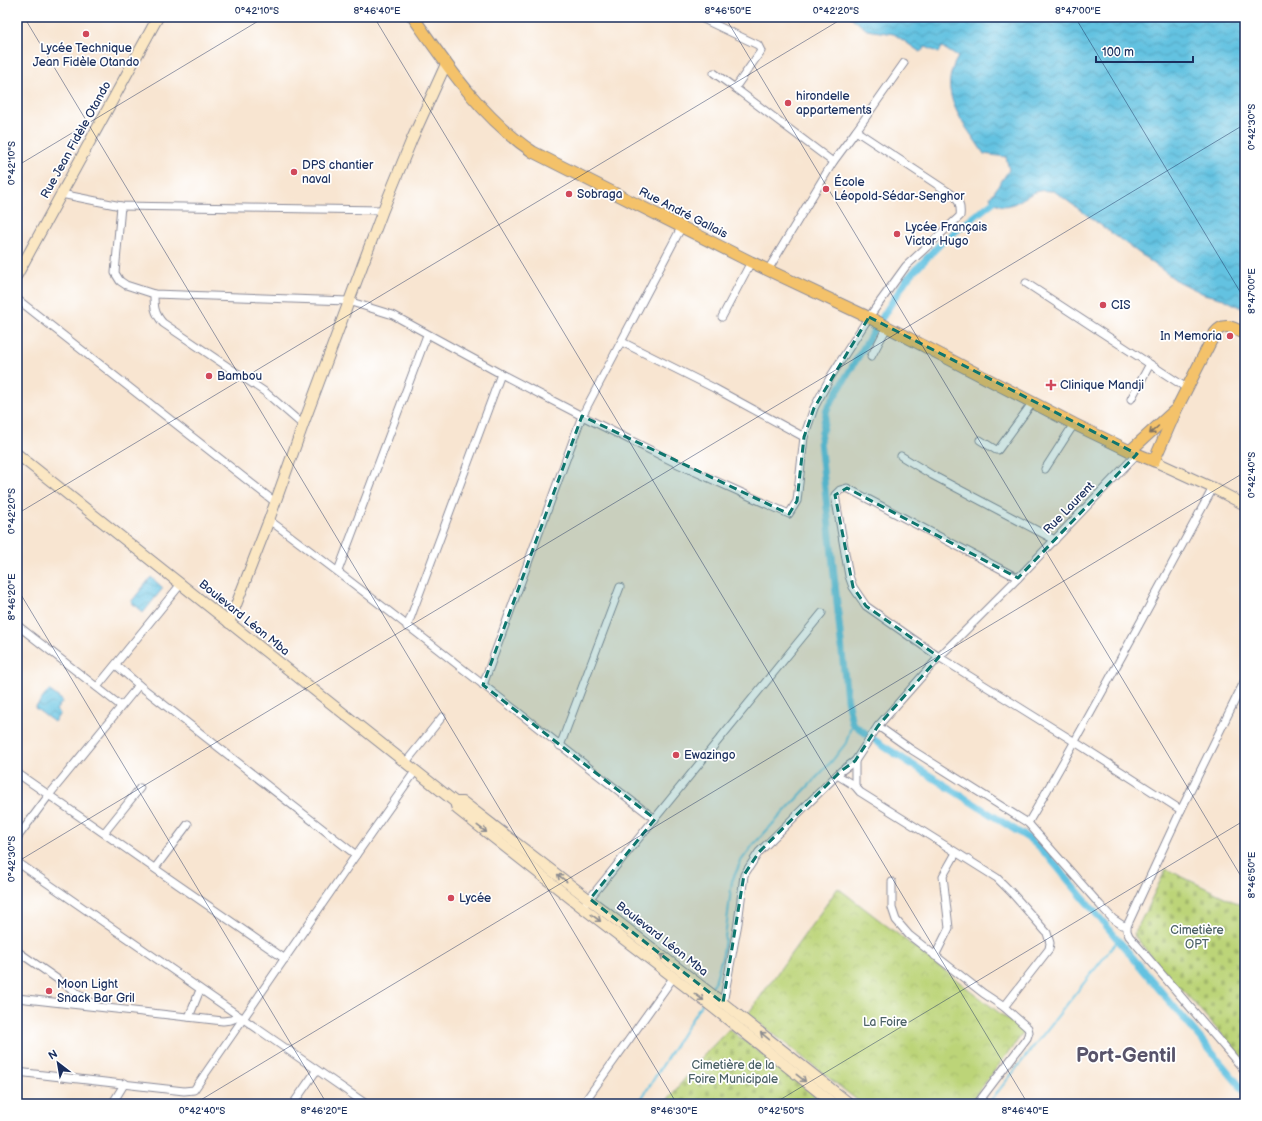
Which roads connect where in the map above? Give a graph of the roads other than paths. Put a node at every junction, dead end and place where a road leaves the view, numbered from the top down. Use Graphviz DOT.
graph roads {
  1 [pos="158,17"];
  2 [pos="413,17"];
  3 [pos="699,17"];
  4 [pos="446,64"];
  5 [pos="904,64"];
  6 [pos="714,73"];
  7 [pos="735,88"];
  8 [pos="856,130"];
  9 [pos="833,162"];
  10 [pos="61,194"];
  11 [pos="121,206"];
  12 [pos="382,210"];
  13 [pos="681,228"];
  14 [pos="751,262"];
  15 [pos="768,270"];
  16 [pos="17,275"];
  17 [pos="1026,283"];
  18 [pos="154,294"];
  19 [pos="17,298"];
  20 [pos="348,301"];
  21 [pos="722,317"];
  22 [pos="870,318"];
  23 [pos="886,327"];
  24 [pos="1245,334"];
  25 [pos="427,335"];
  26 [pos="622,342"];
  27 [pos="870,356"];
  28 [pos="1150,364"];
  29 [pos="501,374"];
  30 [pos="1188,389"];
  31 [pos="1131,399"];
  32 [pos="1033,402"];
  33 [pos="1177,408"];
  34 [pos="582,416"];
  35 [pos="1074,424"];
  36 [pos="303,425"];
  37 [pos="804,437"];
  38 [pos="980,440"];
  39 [pos="1133,453"];
  40 [pos="17,454"];
  41 [pos="901,456"];
  42 [pos="1154,461"];
  43 [pos="1045,469"];
  44 [pos="1212,488"];
  45 [pos="275,502"];
  46 [pos="1245,505"];
  47 [pos="269,520"];
  48 [pos="1055,540"];
  49 [pos="338,571"];
  50 [pos="1018,578"];
  51 [pos="181,584"];
  52 [pos="620,587"];
  53 [pos="822,613"];
  54 [pos="229,622"];
  55 [pos="17,625"];
  56 [pos="407,627"];
  57 [pos="939,657"];
  58 [pos="116,665"];
  59 [pos="1245,680"];
  60 [pos="139,685"];
  61 [pos="483,685"];
  62 [pos="97,687"];
  63 [pos="121,706"];
  64 [pos="442,717"];
  65 [pos="877,728"];
  66 [pos="1075,742"];
  67 [pos="560,746"];
  68 [pos="855,761"];
  69 [pos="406,762"];
  70 [pos="416,770"];
  71 [pos="17,773"];
  72 [pos="837,775"];
  73 [pos="855,786"];
  74 [pos="140,788"];
  75 [pos="49,795"];
  76 [pos="456,802"];
  77 [pos="1181,810"];
  78 [pos="654,819"];
  79 [pos="1028,823"];
  80 [pos="188,824"];
  81 [pos="104,833"];
  82 [pos="17,838"];
  83 [pos="956,852"];
  84 [pos="356,855"];
  85 [pos="17,862"];
  86 [pos="155,868"];
  87 [pos="892,882"];
  88 [pos="590,899"];
  89 [pos="582,908"];
  90 [pos="1127,926"];
  91 [pos="17,951"];
  92 [pos="935,956"];
  93 [pos="285,959"];
  94 [pos="673,978"];
  95 [pos="200,990"];
  96 [pos="17,998"];
  97 [pos="723,1003"];
  98 [pos="97,1007"];
  99 [pos="1004,1008"];
  100 [pos="189,1017"];
  101 [pos="241,1018"];
  102 [pos="1245,1070"];
  103 [pos="316,1071"];
  104 [pos="17,1072"];
  105 [pos="125,1083"];
  106 [pos="112,1104"];
  107 [pos="293,1104"];
  108 [pos="366,1104"];
  109 [pos="583,1104"];
  110 [pos="834,1104"];
  111 [pos="850,1104"];
  112 [pos="977,1104"];
  1 -- 10 [label="street, Rue Jean Fidèle Otando"];
  2 -- 4 [label="main road, Rue André Gallais"];
  3 -- 7 [label="street"];
  4 -- 12 [label="street"];
  4 -- 13 [label="main road, Rue André Gallais"];
  5 -- 8 [label="street"];
  6 -- 7 [label="street"];
  7 -- 9 [label="street"];
  8 -- 9 [label="street"];
  8 -- 22 [label="street"];
  9 -- 15 [label="street"];
  10 -- 11 [label="street"];
  10 -- 16 [label="street, Rue Jean Fidèle Otando"];
  11 -- 12 [label="street"];
  11 -- 18 [label="street"];
  12 -- 20 [label="street"];
  13 -- 14 [label="main road, Rue André Gallais"];
  13 -- 26 [label="street"];
  14 -- 15 [label="main road, Rue André Gallais"];
  14 -- 21 [label="street"];
  15 -- 22 [label="main road, Rue André Gallais"];
  17 -- 28 [label="street"];
  18 -- 20 [label="street"];
  18 -- 36 [label="street"];
  19 -- 45 [label="street"];
  20 -- 25 [label="street"];
  20 -- 36 [label="street"];
  22 -- 23 [label="main road, Rue André Gallais"];
  22 -- 37 [label="street"];
  23 -- 27 [label="street"];
  23 -- 32 [label="main road, Rue André Gallais"];
  24 -- 30 [label="main road"];
  25 -- 29 [label="street"];
  25 -- 49 [label="street"];
  26 -- 34 [label="street"];
  26 -- 37 [label="street"];
  28 -- 30 [label="street"];
  28 -- 31 [label="street"];
  29 -- 34 [label="street"];
  29 -- 56 [label="street"];
  30 -- 33 [label="main road"];
  32 -- 35 [label="main road, Rue André Gallais"];
  32 -- 38 [label="street"];
  33 -- 39 [label="main road, one-way"];
  33 -- 42 [label="main road"];
  34 -- 37 [label="street"];
  34 -- 61 [label="street"];
  35 -- 39 [label="main road, Rue André Gallais"];
  35 -- 43 [label="street"];
  36 -- 45 [label="street"];
  39 -- 42 [label="main road, Rue André Gallais"];
  39 -- 48 [label="street, Rue Laurent"];
  40 -- 51 [label="street, Boulevard Léon Mba"];
  41 -- 48 [label="street"];
  42 -- 44 [label="street"];
  44 -- 46 [label="street"];
  44 -- 66 [label="street"];
  45 -- 47 [label="street"];
  47 -- 49 [label="street"];
  47 -- 54 [label="street"];
  48 -- 50 [label="street, Rue Laurent"];
  49 -- 56 [label="street"];
  50 -- 57 [label="street, Rue Laurent"];
  50 -- 57 [label="street"];
  51 -- 54 [label="street, Boulevard Léon Mba"];
  51 -- 58 [label="street"];
  52 -- 67 [label="street"];
  53 -- 78 [label="street"];
  54 -- 69 [label="street, Boulevard Léon Mba"];
  55 -- 62 [label="street"];
  56 -- 61 [label="street"];
  57 -- 65 [label="street, Rue Laurent"];
  57 -- 66 [label="street"];
  58 -- 60 [label="street"];
  58 -- 62 [label="street"];
  59 -- 77 [label="street"];
  60 -- 63 [label="street"];
  60 -- 84 [label="street"];
  61 -- 67 [label="street"];
  62 -- 63 [label="street"];
  63 -- 75 [label="street"];
  64 -- 69 [label="street"];
  65 -- 68 [label="street, Rue Laurent"];
  65 -- 79 [label="street"];
  66 -- 77 [label="street"];
  66 -- 79 [label="street"];
  67 -- 78 [label="street"];
  68 -- 72 [label="street, Rue Laurent"];
  68 -- 73 [label="street"];
  69 -- 70 [label="street, Boulevard Léon Mba"];
  70 -- 76 [label="street, Boulevard Léon Mba"];
  70 -- 84 [label="street"];
  71 -- 75 [label="street"];
  72 -- 73 [label="street"];
  72 -- 97 [label="street, Rue Laurent"];
  73 -- 83 [label="street"];
  74 -- 81 [label="street"];
  75 -- 81 [label="street"];
  75 -- 82 [label="street"];
  88 -- 76 [label="street, Boulevard Léon Mba, one-way"];
  76 -- 89 [label="street, Boulevard Léon Mba, one-way"];
  77 -- 90 [label="street"];
  78 -- 88 [label="street"];
  79 -- 90 [label="street"];
  80 -- 86 [label="street"];
  81 -- 86 [label="street"];
  83 -- 92 [label="street"];
  83 -- 99 [label="street"];
  84 -- 93 [label="street"];
  85 -- 95 [label="street"];
  86 -- 93 [label="street"];
  87 -- 92 [label="street"];
  88 -- 89 [label="street"];
  97 -- 88 [label="street, Boulevard Léon Mba, one-way"];
  89 -- 94 [label="street, Boulevard Léon Mba, one-way"];
  90 -- 102 [label="street"];
  91 -- 98 [label="street"];
  92 -- 99 [label="street"];
  93 -- 101 [label="street"];
  94 -- 109 [label="street"];
  94 -- 110 [label="street, Boulevard Léon Mba, one-way"];
  95 -- 100 [label="street"];
  95 -- 101 [label="street"];
  96 -- 98 [label="street"];
  111 -- 97 [label="street, Boulevard Léon Mba, one-way"];
  98 -- 100 [label="street"];
  99 -- 112 [label="street"];
  100 -- 101 [label="street"];
  101 -- 103 [label="street"];
  101 -- 105 [label="street"];
  103 -- 107 [label="street"];
  103 -- 108 [label="street"];
  104 -- 105 [label="street"];
  105 -- 106 [label="street"];
}
